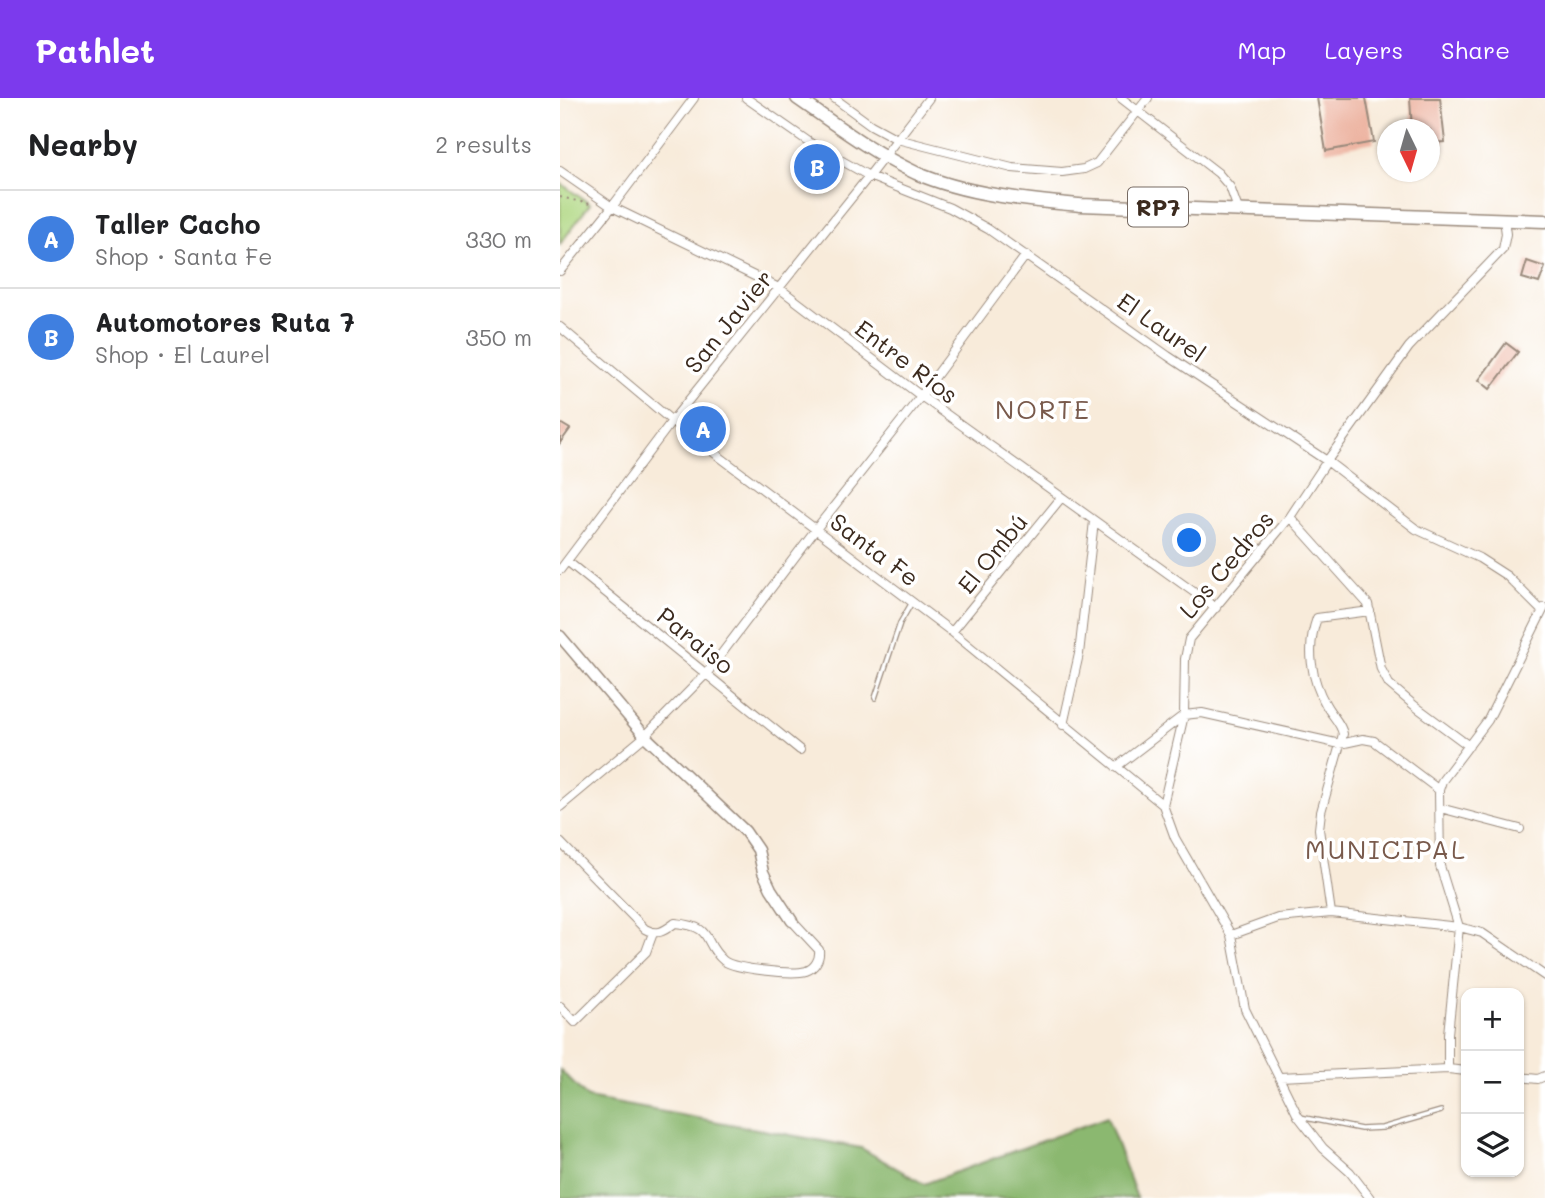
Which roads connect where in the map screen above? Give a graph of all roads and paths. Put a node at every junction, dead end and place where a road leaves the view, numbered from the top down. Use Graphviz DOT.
graph roads {
  1 [pos="694,98"];
  2 [pos="746,98"];
  3 [pos="797,98"];
  4 [pos="834,98"];
  5 [pos="929,98"];
  6 [pos="1121,98"];
  7 [pos="1147,98"];
  8 [pos="1137,110"];
  9 [pos="897,139"];
  10 [pos="885,157"];
  11 [pos="560,172"];
  12 [pos="870,176"];
  13 [pos="560,197"];
  14 [pos="590,204"];
  15 [pos="612,207"];
  16 [pos="1238,209"];
  17 [pos="1504,219"];
  18 [pos="1545,221"];
  19 [pos="1026,255"];
  20 [pos="560,271"];
  21 [pos="779,288"];
  22 [pos="560,327"];
  23 [pos="921,396"];
  24 [pos="672,421"];
  25 [pos="1327,461"];
  26 [pos="1061,498"];
  27 [pos="1290,516"];
  28 [pos="1094,521"];
  29 [pos="816,529"];
  30 [pos="567,561"];
  31 [pos="560,570"];
  32 [pos="912,602"];
  33 [pos="1216,608"];
  34 [pos="1543,608"];
  35 [pos="1370,611"];
  36 [pos="953,632"];
  37 [pos="560,636"];
  38 [pos="707,673"];
  39 [pos="875,698"];
  40 [pos="1184,715"];
  41 [pos="1063,725"];
  42 [pos="645,736"];
  43 [pos="1340,744"];
  44 [pos="1469,746"];
  45 [pos="800,750"];
  46 [pos="1116,766"];
  47 [pos="1439,790"];
  48 [pos="1163,806"];
  49 [pos="560,807"];
  50 [pos="1440,808"];
  51 [pos="1520,829"];
  52 [pos="560,842"];
  53 [pos="1331,912"];
  54 [pos="792,921"];
  55 [pos="1459,927"];
  56 [pos="653,933"];
  57 [pos="1231,935"];
  58 [pos="1545,976"];
  59 [pos="560,1006"];
  60 [pos="1448,1069"];
  61 [pos="1461,1070"];
  62 [pos="1545,1076"];
  63 [pos="1280,1077"];
  64 [pos="1524,1078"];
  65 [pos="1440,1111"];
  66 [pos="1298,1116"];
  67 [pos="1370,1198"];
  1 -- 15 [label="street"];
  2 -- 12 [label="street, El Laurel"];
  3 -- 10 [label="main road, RP7"];
  4 -- 9 [label="street"];
  5 -- 9 [label="street, San Javier"];
  6 -- 8 [label="street"];
  7 -- 8 [label="street"];
  8 -- 9 [label="street"];
  8 -- 16 [label="street"];
  9 -- 10 [label="street, San Javier"];
  10 -- 12 [label="street, San Javier"];
  10 -- 16 [label="main road, RP7"];
  11 -- 15 [label="street, Entre Ríos"];
  12 -- 19 [label="street, El Laurel"];
  12 -- 21 [label="street, San Javier"];
  13 -- 14 [label="path"];
  15 -- 20 [label="street"];
  15 -- 21 [label="street, Entre Ríos"];
  16 -- 17 [label="main road, RP7"];
  17 -- 18 [label="main road, RP7"];
  17 -- 25 [label="street, Los Cedros"];
  19 -- 23 [label="street"];
  19 -- 25 [label="street, El Laurel"];
  21 -- 23 [label="street, Entre Ríos"];
  21 -- 24 [label="street, San Javier"];
  22 -- 24 [label="street, Santa Fe"];
  23 -- 26 [label="street, Entre Ríos"];
  23 -- 29 [label="street"];
  24 -- 29 [label="street, Santa Fe"];
  24 -- 30 [label="street, San Javier"];
  25 -- 27 [label="street, Los Cedros"];
  25 -- 34 [label="street, El Laurel"];
  26 -- 28 [label="street, Entre Ríos"];
  26 -- 36 [label="street, El Ombú"];
  27 -- 33 [label="street, Los Cedros"];
  27 -- 35 [label="street"];
  28 -- 33 [label="street, Entre Ríos"];
  28 -- 41 [label="street"];
  29 -- 32 [label="street, Santa Fe"];
  29 -- 38 [label="street"];
  30 -- 31 [label="street, San Javier"];
  30 -- 38 [label="street, Paraiso"];
  32 -- 36 [label="street, Santa Fe"];
  32 -- 39 [label="lane"];
  33 -- 40 [label="street, Los Cedros"];
  34 -- 44 [label="street"];
  35 -- 43 [label="street"];
  35 -- 44 [label="street"];
  36 -- 41 [label="street, Santa Fe"];
  37 -- 42 [label="main road"];
  38 -- 42 [label="street"];
  38 -- 45 [label="street, Paraiso"];
  40 -- 43 [label="street"];
  40 -- 46 [label="street"];
  40 -- 48 [label="street, Los Cedros"];
  41 -- 46 [label="street, Santa Fe"];
  42 -- 49 [label="street"];
  42 -- 54 [label="main road"];
  43 -- 47 [label="street"];
  43 -- 53 [label="street"];
  44 -- 47 [label="street"];
  46 -- 48 [label="street, Santa Fe"];
  47 -- 50 [label="street"];
  48 -- 57 [label="street"];
  50 -- 51 [label="street"];
  50 -- 55 [label="street"];
  52 -- 56 [label="street"];
  53 -- 55 [label="street"];
  53 -- 57 [label="street"];
  54 -- 56 [label="street"];
  55 -- 58 [label="street"];
  55 -- 60 [label="street"];
  56 -- 59 [label="street"];
  57 -- 63 [label="street"];
  60 -- 61 [label="street"];
  60 -- 63 [label="street"];
  62 -- 64 [label="street"];
  63 -- 66 [label="street"];
  65 -- 66 [label="lane"];
  66 -- 67 [label="street"];
}
